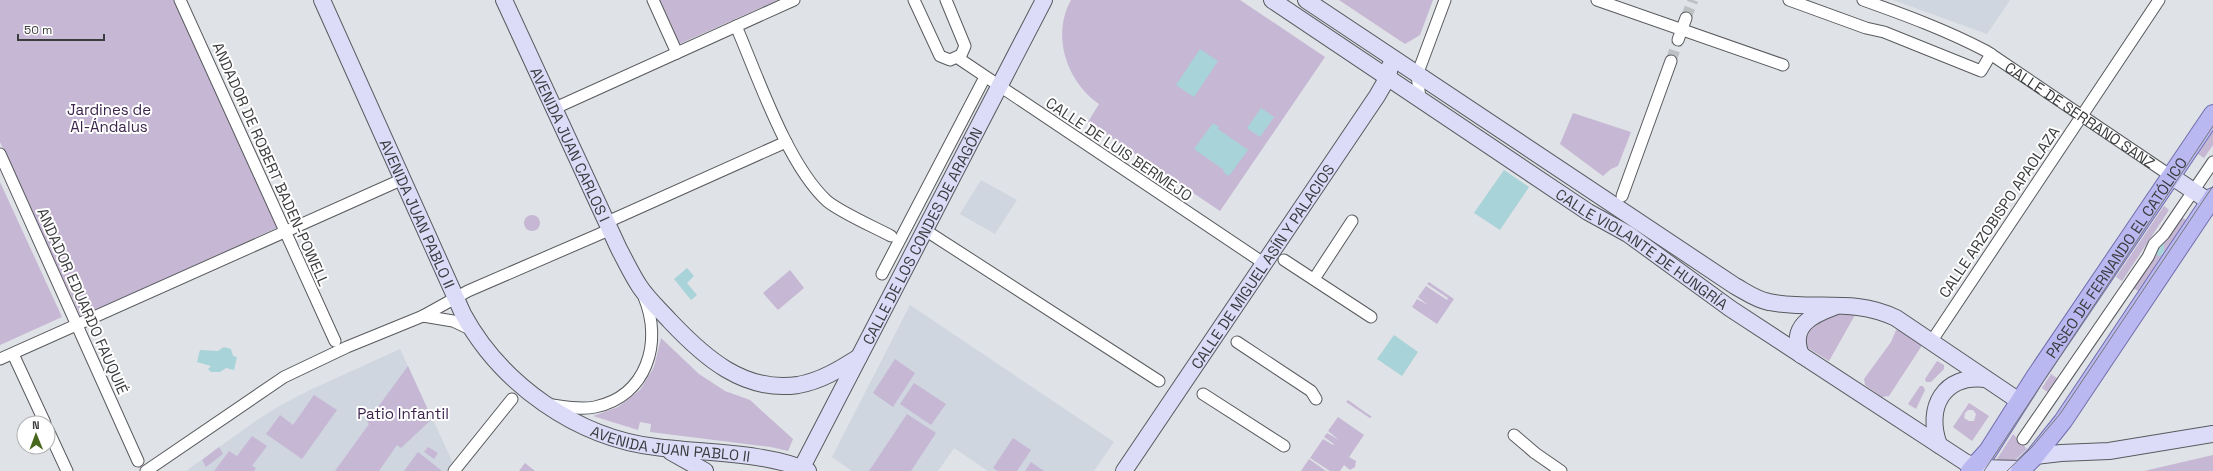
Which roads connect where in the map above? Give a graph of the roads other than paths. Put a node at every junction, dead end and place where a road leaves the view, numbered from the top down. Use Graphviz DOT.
graph roads {
  1 [pos="180,0"];
  2 [pos="322,0"];
  3 [pos="504,0"];
  4 [pos="653,0"];
  5 [pos="794,0"];
  6 [pos="914,0"];
  7 [pos="946,0"];
  8 [pos="1044,0"];
  9 [pos="1272,0"];
  10 [pos="1306,0"];
  11 [pos="1446,0"];
  12 [pos="1596,0"];
  13 [pos="1789,0"];
  14 [pos="1863,0"];
  15 [pos="2159,0"];
  16 [pos="1686,18"];
  17 [pos="736,26"];
  18 [pos="1680,35"];
  19 [pos="677,53"];
  20 [pos="1991,54"];
  21 [pos="1390,57"];
  22 [pos="958,58"];
  23 [pos="1671,61"];
  24 [pos="1784,65"];
  25 [pos="1417,75"];
  26 [pos="985,77"];
  27 [pos="1388,77"];
  28 [pos="999,86"];
  29 [pos="1420,98"];
  30 [pos="553,109"];
  31 [pos="2213,114"];
  32 [pos="2082,115"];
  33 [pos="786,142"];
  34 [pos="0,154"];
  35 [pos="2213,162"];
  36 [pos="2172,176"];
  37 [pos="403,179"];
  38 [pos="2194,191"];
  39 [pos="1622,196"];
  40 [pos="2212,201"];
  41 [pos="1352,221"];
  42 [pos="607,226"];
  43 [pos="925,230"];
  44 [pos="284,232"];
  45 [pos="891,236"];
  46 [pos="1284,260"];
  47 [pos="1264,264"];
  48 [pos="882,274"];
  49 [pos="1314,279"];
  50 [pos="1695,282"];
  51 [pos="640,288"];
  52 [pos="455,297"];
  53 [pos="1768,302"];
  54 [pos="1833,305"];
  55 [pos="424,316"];
  56 [pos="1371,317"];
  57 [pos="78,324"];
  58 [pos="472,330"];
  59 [pos="335,341"];
  60 [pos="1237,342"];
  61 [pos="1931,342"];
  62 [pos="13,354"];
  63 [pos="1801,354"];
  64 [pos="859,357"];
  65 [pos="0,359"];
  66 [pos="1986,379"];
  67 [pos="1159,381"];
  68 [pos="628,392"];
  69 [pos="1203,394"];
  70 [pos="1316,399"];
  71 [pos="512,400"];
  72 [pos="2019,401"];
  73 [pos="546,404"];
  74 [pos="41,415"];
  75 [pos="2213,434"];
  76 [pos="1514,435"];
  77 [pos="2023,439"];
  78 [pos="1939,445"];
  79 [pos="1284,446"];
  80 [pos="56,447"];
  81 [pos="656,447"];
  82 [pos="2035,456"];
  83 [pos="138,461"];
  84 [pos="459,469"];
  85 [pos="1972,469"];
  86 [pos="803,470"];
  87 [pos="2021,470"];
  88 [pos="67,471"];
  89 [pos="146,471"];
  90 [pos="705,471"];
  91 [pos="1124,471"];
  92 [pos="1561,471"];
  1 -- 44 [label="street, ANDADOR DE ROBERT BADEN-POWELL"];
  2 -- 37 [label="street, AVENIDA JUAN PABLO II"];
  3 -- 30 [label="street, AVENIDA JUAN CARLOS I"];
  4 -- 19 [label="street"];
  5 -- 17 [label="street"];
  6 -- 22 [label="street"];
  7 -- 22 [label="street"];
  8 -- 28 [label="street, CALLE DE LOS CONDES DE ARAGÓN"];
  9 -- 27 [label="street, CALLE VIOLANTE DE HUNGRÍA"];
  10 -- 21 [label="street, CALLE VIOLANTE DE HUNGRÍA"];
  11 -- 25 [label="street"];
  12 -- 18 [label="street"];
  13 -- 20 [label="street"];
  14 -- 20 [label="street, CALLE DE SERRANO SANZ"];
  15 -- 32 [label="street, CALLE ARZOBISPO APAOLAZA"];
  16 -- 18 [label="street"];
  17 -- 19 [label="street"];
  17 -- 33 [label="street"];
  18 -- 24 [label="street"];
  19 -- 30 [label="street"];
  20 -- 32 [label="street, CALLE DE SERRANO SANZ"];
  21 -- 25 [label="street, CALLE VIOLANTE DE HUNGRÍA"];
  21 -- 27 [label="street, CALLE DE MIGUEL ASÍN Y PALACIOS"];
  22 -- 26 [label="street, CALLE DE LUIS BERMEJO"];
  23 -- 39 [label="street"];
  25 -- 29 [label="street"];
  25 -- 53 [label="street, CALLE VIOLANTE DE HUNGRÍA"];
  26 -- 28 [label="street, CALLE DE LUIS BERMEJO"];
  26 -- 48 [label="street, CALLE DE LOS CONDES DE ARAGÓN"];
  27 -- 29 [label="street, CALLE VIOLANTE DE HUNGRÍA"];
  27 -- 47 [label="street, CALLE DE MIGUEL ASÍN Y PALACIOS"];
  28 -- 43 [label="street, CALLE DE LOS CONDES DE ARAGÓN"];
  28 -- 47 [label="street, CALLE DE LUIS BERMEJO"];
  29 -- 50 [label="street, CALLE VIOLANTE DE HUNGRÍA"];
  30 -- 42 [label="street, AVENIDA JUAN CARLOS I"];
  31 -- 36 [label="main road, PASEO DE FERNANDO EL CATÓLICO"];
  32 -- 36 [label="street, CALLE DE SERRANO SANZ"];
  32 -- 61 [label="street, CALLE ARZOBISPO APAOLAZA"];
  33 -- 42 [label="street"];
  33 -- 45 [label="street"];
  34 -- 57 [label="street, ANDADOR EDUARDO FAUQUIÉ"];
  35 -- 38 [label="street, PASEO DE FERNANDO EL CATÓLICO"];
  36 -- 38 [label="street, CALLE DE SERRANO SANZ"];
  36 -- 72 [label="main road, PASEO DE FERNANDO EL CATÓLICO"];
  37 -- 44 [label="street"];
  37 -- 52 [label="street, AVENIDA JUAN PABLO II"];
  38 -- 40 [label="street, CALLE DE SERRANO SANZ"];
  38 -- 77 [label="street, PASEO DE FERNANDO EL CATÓLICO"];
  40 -- 82 [label="main road"];
  41 -- 49 [label="street"];
  42 -- 51 [label="street, AVENIDA JUAN CARLOS I"];
  42 -- 52 [label="street"];
  43 -- 64 [label="street, CALLE DE LOS CONDES DE ARAGÓN"];
  43 -- 67 [label="street"];
  44 -- 57 [label="street"];
  44 -- 59 [label="street, ANDADOR DE ROBERT BADEN-POWELL"];
  46 -- 49 [label="street"];
  47 -- 91 [label="street, CALLE DE MIGUEL ASÍN Y PALACIOS"];
  49 -- 56 [label="street"];
  50 -- 53 [label="street"];
  50 -- 63 [label="street, CALLE VIOLANTE DE HUNGRÍA"];
  51 -- 64 [label="street, AVENIDA JUAN CARLOS I"];
  51 -- 68 [label="street, AVENIDA JUAN CARLOS I"];
  52 -- 55 [label="street"];
  52 -- 58 [label="street, AVENIDA JUAN PABLO II"];
  53 -- 54 [label="street, CALLE VIOLANTE DE HUNGRÍA"];
  54 -- 61 [label="street, CALLE VIOLANTE DE HUNGRÍA"];
  54 -- 63 [label="street"];
  55 -- 58 [label="street"];
  55 -- 89 [label="street"];
  57 -- 62 [label="street"];
  57 -- 83 [label="street, ANDADOR EDUARDO FAUQUIÉ"];
  58 -- 73 [label="street, AVENIDA JUAN PABLO II"];
  60 -- 70 [label="street"];
  61 -- 66 [label="street, CALLE VIOLANTE DE HUNGRÍA"];
  62 -- 65 [label="street"];
  62 -- 74 [label="street"];
  63 -- 78 [label="street, CALLE VIOLANTE DE HUNGRÍA"];
  64 -- 86 [label="street, CALLE DE LOS CONDES DE ARAGÓN"];
  66 -- 72 [label="street, CALLE VIOLANTE DE HUNGRÍA"];
  66 -- 78 [label="street"];
  68 -- 73 [label="street, AVENIDA JUAN PABLO II"];
  69 -- 79 [label="street"];
  71 -- 84 [label="street"];
  72 -- 85 [label="main road"];
  73 -- 81 [label="street, AVENIDA JUAN PABLO II"];
  75 -- 82 [label="street"];
  76 -- 92 [label="street"];
  78 -- 85 [label="street, CALLE VIOLANTE DE HUNGRÍA"];
  80 -- 88 [label="street"];
  81 -- 86 [label="street, AVENIDA JUAN PABLO II"];
  81 -- 90 [label="street"];
  82 -- 87 [label="main road"];
  85 -- 87 [label="street, CALLE VIOLANTE DE HUNGRÍA"];
}
